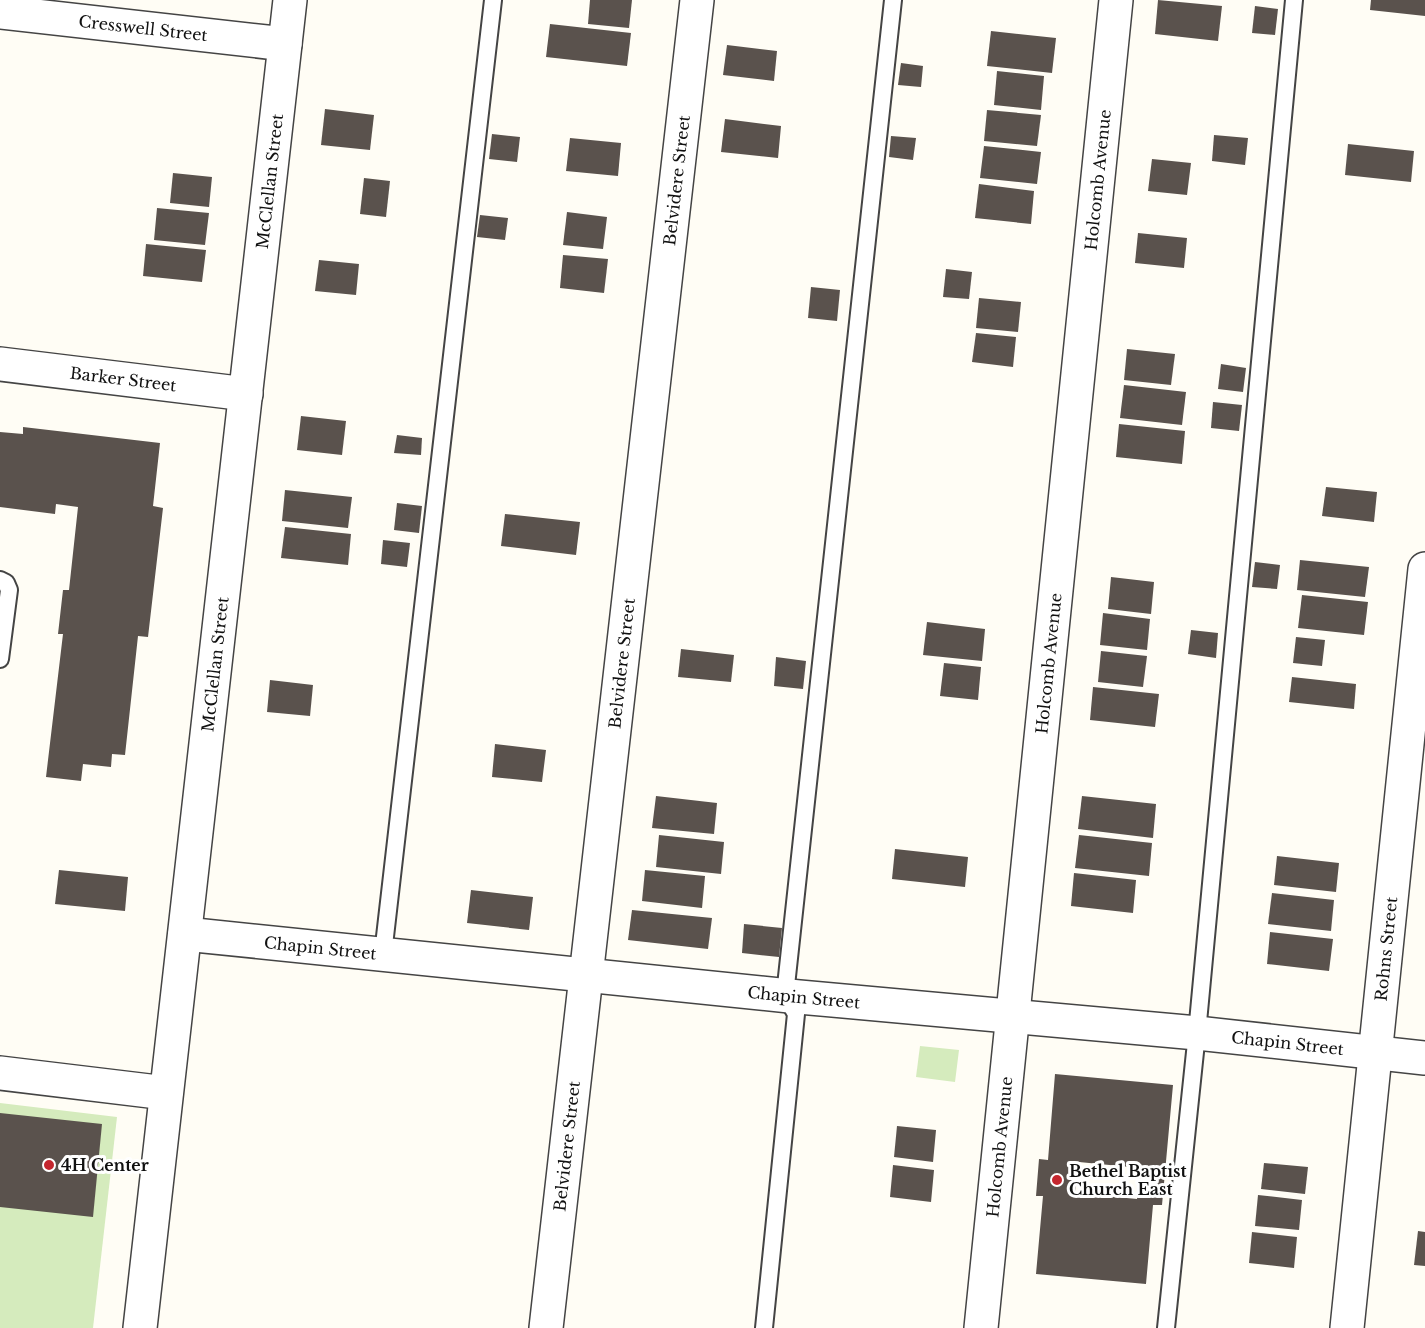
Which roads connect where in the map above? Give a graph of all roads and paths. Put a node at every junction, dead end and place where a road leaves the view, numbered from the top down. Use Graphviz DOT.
graph roads {
  1 [pos="290,0"];
  2 [pos="493,0"];
  3 [pos="697,0"];
  4 [pos="893,0"];
  5 [pos="1116,0"];
  6 [pos="1294,0"];
  7 [pos="0,12"];
  8 [pos="285,44"];
  9 [pos="0,364"];
  10 [pos="246,394"];
  11 [pos="1425,569"];
  12 [pos="0,580"];
  13 [pos="0,659"];
  14 [pos="185,934"];
  15 [pos="383,954"];
  16 [pos="586,974"];
  17 [pos="785,995"];
  18 [pos="1012,1016"];
  19 [pos="1197,1034"];
  20 [pos="1374,1054"];
  21 [pos="1425,1058"];
  22 [pos="0,1074"];
  23 [pos="166,1093"];
  24 [pos="140,1328"];
  25 [pos="546,1328"];
  26 [pos="764,1328"];
  27 [pos="981,1328"];
  28 [pos="1166,1328"];
  29 [pos="1347,1328"];
  1 -- 8 [label="street, McClellan Street"];
  2 -- 15 [label="lane"];
  3 -- 16 [label="street, Belvidere Street"];
  4 -- 17 [label="lane"];
  5 -- 18 [label="street, Holcomb Avenue"];
  6 -- 19 [label="lane"];
  7 -- 8 [label="street, Cresswell Street"];
  8 -- 10 [label="street, McClellan Street"];
  9 -- 10 [label="street, Barker Street"];
  10 -- 14 [label="street, McClellan Street"];
  11 -- 20 [label="street, Rohns Street"];
  12 -- 13 [label="lane"];
  14 -- 15 [label="street, Chapin Street"];
  14 -- 23 [label="street, McClellan Street"];
  15 -- 16 [label="street, Chapin Street"];
  16 -- 17 [label="street, Chapin Street"];
  16 -- 25 [label="street, Belvidere Street"];
  17 -- 18 [label="street, Chapin Street"];
  17 -- 26 [label="lane"];
  18 -- 19 [label="street, Chapin Street"];
  18 -- 27 [label="street, Holcomb Avenue"];
  19 -- 20 [label="street, Chapin Street"];
  19 -- 28 [label="lane"];
  20 -- 21 [label="street, Chapin Street"];
  20 -- 29 [label="street, Rohns Street"];
  22 -- 23 [label="street"];
  23 -- 24 [label="street, McClellan Street"];
}
